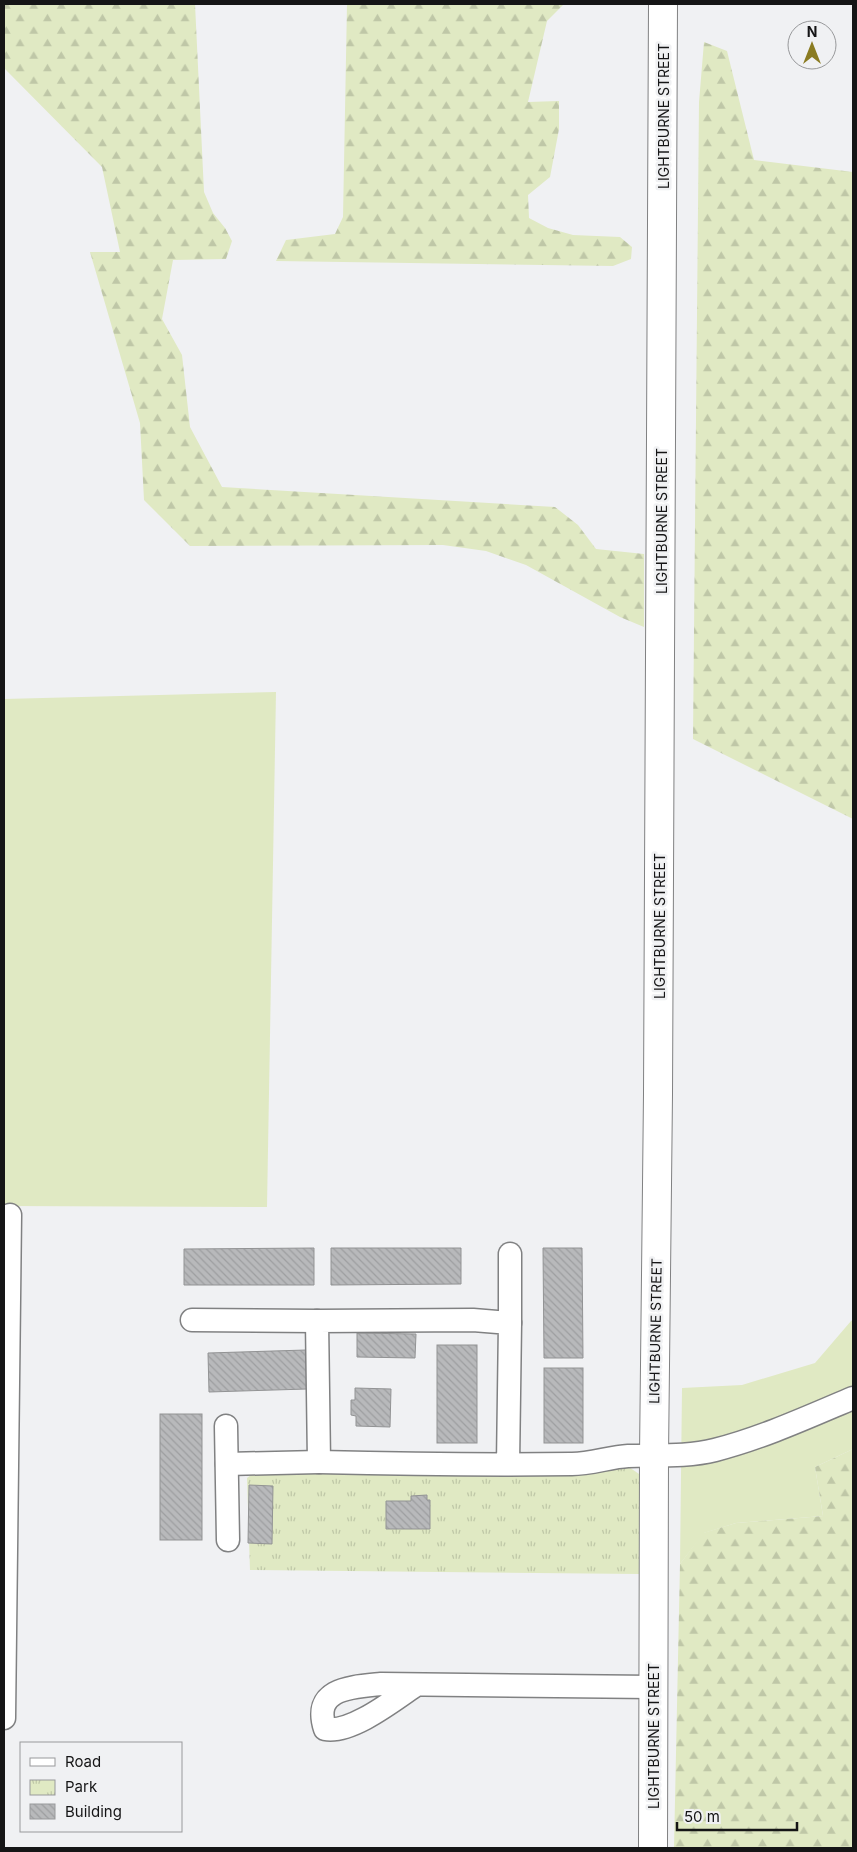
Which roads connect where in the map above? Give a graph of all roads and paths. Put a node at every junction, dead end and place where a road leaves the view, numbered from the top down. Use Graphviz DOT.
graph roads {
  1 [pos="663,4"];
  2 [pos="10,1215"];
  3 [pos="510,1254"];
  4 [pos="6,1315"];
  5 [pos="192,1320"];
  6 [pos="316,1322"];
  7 [pos="510,1322"];
  8 [pos="853,1398"];
  9 [pos="226,1426"];
  10 [pos="654,1456"];
  11 [pos="319,1462"];
  12 [pos="227,1464"];
  13 [pos="508,1464"];
  14 [pos="5,1536"];
  15 [pos="228,1540"];
  16 [pos="416,1685"];
  17 [pos="654,1687"];
  18 [pos="4,1718"];
  19 [pos="653,1848"];
  1 -- 10 [label="main road, LIGHTBURNE STREET"];
  2 -- 4 [label="street"];
  3 -- 7 [label="street"];
  4 -- 14 [label="street"];
  5 -- 6 [label="street"];
  6 -- 7 [label="street"];
  6 -- 11 [label="street"];
  7 -- 13 [label="street"];
  8 -- 10 [label="street"];
  9 -- 12 [label="street"];
  10 -- 13 [label="street"];
  10 -- 17 [label="main road, LIGHTBURNE STREET"];
  11 -- 12 [label="street"];
  11 -- 13 [label="street"];
  12 -- 15 [label="street"];
  14 -- 18 [label="street"];
  16 -- 17 [label="street"];
  17 -- 19 [label="main road, LIGHTBURNE STREET"];
}
